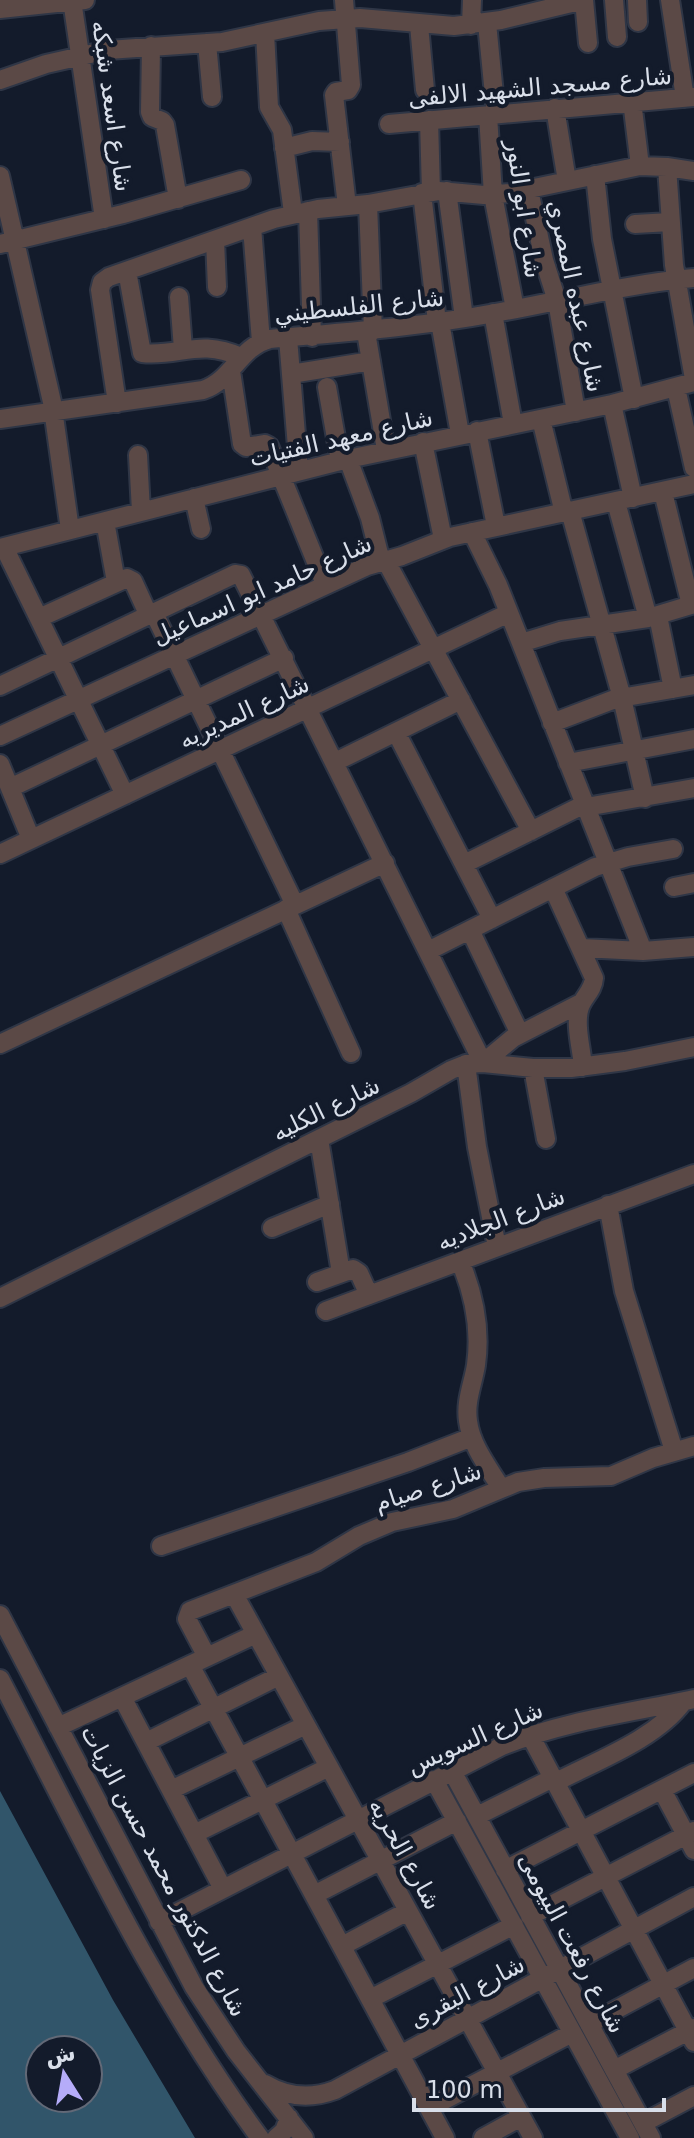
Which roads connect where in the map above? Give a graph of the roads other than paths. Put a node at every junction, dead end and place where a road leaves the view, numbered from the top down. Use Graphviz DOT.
graph roads {
  1 [pos="472,0"];
  2 [pos="584,0"];
  3 [pos="614,0"];
  4 [pos="637,0"];
  5 [pos="670,0"];
  6 [pos="77,1"];
  7 [pos="0,9"];
  8 [pos="345,9"];
  9 [pos="638,22"];
  10 [pos="479,24"];
  11 [pos="419,25"];
  12 [pos="265,33"];
  13 [pos="617,37"];
  14 [pos="207,43"];
  15 [pos="588,43"];
  16 [pos="151,46"];
  17 [pos="80,56"];
  18 [pos="0,80"];
  19 [pos="425,90"];
  20 [pos="212,97"];
  21 [pos="690,98"];
  22 [pos="632,101"];
  23 [pos="555,108"];
  24 [pos="492,115"];
  25 [pos="429,120"];
  26 [pos="389,124"];
  27 [pos="340,142"];
  28 [pos="284,148"];
  29 [pos="640,166"];
  30 [pos="667,167"];
  31 [pos="694,171"];
  32 [pos="595,175"];
  33 [pos="0,176"];
  34 [pos="241,180"];
  35 [pos="567,181"];
  36 [pos="529,190"];
  37 [pos="433,192"];
  38 [pos="493,195"];
  39 [pos="178,199"];
  40 [pos="368,204"];
  41 [pos="347,206"];
  42 [pos="300,212"];
  43 [pos="104,219"];
  44 [pos="670,222"];
  45 [pos="635,224"];
  46 [pos="252,227"];
  47 [pos="215,240"];
  48 [pos="8,242"];
  49 [pos="127,271"];
  50 [pos="685,279"];
  51 [pos="217,287"];
  52 [pos="614,289"];
  53 [pos="179,297"];
  54 [pos="557,301"];
  55 [pos="515,309"];
  56 [pos="493,313"];
  57 [pos="464,318"];
  58 [pos="438,322"];
  59 [pos="370,331"];
  60 [pos="312,337"];
  61 [pos="288,338"];
  62 [pos="261,342"];
  63 [pos="183,349"];
  64 [pos="371,361"];
  65 [pos="236,364"];
  66 [pos="291,374"];
  67 [pos="688,383"];
  68 [pos="327,387"];
  69 [pos="634,399"];
  70 [pos="117,403"];
  71 [pos="612,404"];
  72 [pos="54,411"];
  73 [pos="576,412"];
  74 [pos="0,419"];
  75 [pos="541,419"];
  76 [pos="513,424"];
  77 [pos="468,433"];
  78 [pos="423,442"];
  79 [pos="386,450"];
  80 [pos="138,455"];
  81 [pos="344,460"];
  82 [pos="694,468"];
  83 [pos="299,471"];
  84 [pos="280,476"];
  85 [pos="694,484"];
  86 [pos="663,492"];
  87 [pos="194,498"];
  88 [pos="625,500"];
  89 [pos="141,511"];
  90 [pos="567,512"];
  91 [pos="105,521"];
  92 [pos="496,526"];
  93 [pos="201,529"];
  94 [pos="70,530"];
  95 [pos="472,532"];
  96 [pos="443,539"];
  97 [pos="2,547"];
  98 [pos="384,561"];
  99 [pos="116,582"];
  100 [pos="325,584"];
  101 [pos="693,605"];
  102 [pos="509,613"];
  103 [pos="152,614"];
  104 [pos="262,614"];
  105 [pos="653,617"];
  106 [pos="39,618"];
  107 [pos="603,627"];
  108 [pos="521,643"];
  109 [pos="433,649"];
  110 [pos="174,655"];
  111 [pos="284,658"];
  112 [pos="59,659"];
  113 [pos="694,685"];
  114 [pos="0,686"];
  115 [pos="673,689"];
  116 [pos="622,698"];
  117 [pos="78,699"];
  118 [pos="196,700"];
  119 [pos="461,700"];
  120 [pos="308,708"];
  121 [pos="552,723"];
  122 [pos="396,732"];
  123 [pos="0,736"];
  124 [pos="694,739"];
  125 [pos="101,745"];
  126 [pos="220,750"];
  127 [pos="634,750"];
  128 [pos="335,762"];
  129 [pos="568,763"];
  130 [pos="0,764"];
  131 [pos="10,788"];
  132 [pos="693,794"];
  133 [pos="125,795"];
  134 [pos="645,798"];
  135 [pos="585,805"];
  136 [pos="531,831"];
  137 [pos="31,839"];
  138 [pos="673,849"];
  139 [pos="0,854"];
  140 [pos="608,862"];
  141 [pos="385,863"];
  142 [pos="464,864"];
  143 [pos="694,883"];
  144 [pos="674,887"];
  145 [pos="553,888"];
  146 [pos="290,907"];
  147 [pos="492,919"];
  148 [pos="470,930"];
  149 [pos="694,947"];
  150 [pos="581,948"];
  151 [pos="428,951"];
  152 [pos="643,951"];
  153 [pos="581,1003"];
  154 [pos="520,1034"];
  155 [pos="0,1044"];
  156 [pos="694,1047"];
  157 [pos="351,1053"];
  158 [pos="475,1064"];
  159 [pos="583,1067"];
  160 [pos="533,1068"];
  161 [pos="319,1139"];
  162 [pos="546,1139"];
  163 [pos="694,1174"];
  164 [pos="330,1204"];
  165 [pos="608,1205"];
  166 [pos="272,1228"];
  167 [pos="497,1247"];
  168 [pos="460,1261"];
  169 [pos="341,1273"];
  170 [pos="317,1282"];
  171 [pos="369,1295"];
  172 [pos="0,1298"];
  173 [pos="326,1311"];
  174 [pos="472,1437"];
  175 [pos="694,1446"];
  176 [pos="674,1451"];
  177 [pos="501,1488"];
  178 [pos="161,1546"];
  179 [pos="234,1594"];
  180 [pos="0,1615"];
  181 [pos="256,1634"];
  182 [pos="199,1661"];
  183 [pos="279,1676"];
  184 [pos="0,1679"];
  185 [pos="122,1697"];
  186 [pos="688,1700"];
  187 [pos="214,1708"];
  188 [pos="306,1725"];
  189 [pos="58,1727"];
  190 [pos="530,1735"];
  191 [pos="146,1742"];
  192 [pos="240,1757"];
  193 [pos="329,1767"];
  194 [pos="452,1771"];
  195 [pos="694,1773"];
  196 [pos="434,1780"];
  197 [pos="555,1780"];
  198 [pos="171,1790"];
  199 [pos="662,1790"];
  200 [pos="263,1799"];
  201 [pos="477,1816"];
  202 [pos="358,1820"];
  203 [pos="457,1821"];
  204 [pos="582,1831"];
  205 [pos="194,1834"];
  206 [pos="691,1839"];
  207 [pos="292,1854"];
  208 [pos="380,1860"];
  209 [pos="505,1870"];
  210 [pos="606,1877"];
  211 [pos="223,1889"];
  212 [pos="314,1895"];
  213 [pos="694,1897"];
  214 [pos="408,1911"];
  215 [pos="522,1920"];
  216 [pos="159,1922"];
  217 [pos="634,1929"];
  218 [pos="342,1946"];
  219 [pos="437,1964"];
  220 [pos="694,1968"];
  221 [pos="551,1974"];
  222 [pos="663,1984"];
  223 [pos="370,1999"];
  224 [pos="467,2019"];
  225 [pos="581,2028"];
  226 [pos="692,2034"];
  227 [pos="400,2055"];
  228 [pos="614,2070"];
  229 [pos="497,2072"];
  230 [pos="257,2079"];
  231 [pos="694,2096"];
  232 [pos="429,2108"];
  233 [pos="521,2117"];
  234 [pos="289,2118"];
  235 [pos="633,2134"];
  236 [pos="260,2138"];
  237 [pos="276,2138"];
  238 [pos="304,2138"];
  239 [pos="445,2138"];
  240 [pos="483,2138"];
  241 [pos="533,2138"];
  1 -- 10 [label="street, شارع ابو النور"];
  2 -- 10 [label="street"];
  2 -- 15 [label="street"];
  3 -- 13 [label="street"];
  4 -- 9 [label="street"];
  5 -- 21 [label="street"];
  6 -- 7 [label="street"];
  6 -- 17 [label="street, شارع اسعد شبكه"];
  8 -- 11 [label="street"];
  8 -- 12 [label="street"];
  8 -- 27 [label="street"];
  10 -- 11 [label="street"];
  10 -- 24 [label="street, شارع ابو النور"];
  11 -- 19 [label="street"];
  12 -- 14 [label="street"];
  12 -- 28 [label="street"];
  14 -- 16 [label="street"];
  14 -- 20 [label="street"];
  16 -- 17 [label="street"];
  16 -- 39 [label="street"];
  17 -- 18 [label="street"];
  17 -- 43 [label="street, شارع اسعد شبكه"];
  21 -- 22 [label="street, شارع مسجد الشهيد الالفى"];
  22 -- 23 [label="street, شارع مسجد الشهيد الالفى"];
  22 -- 29 [label="street"];
  23 -- 24 [label="street, شارع مسجد الشهيد الالفى"];
  23 -- 35 [label="street"];
  24 -- 25 [label="street, شارع مسجد الشهيد الالفى"];
  24 -- 38 [label="street, شارع ابو النور"];
  25 -- 26 [label="street, شارع مسجد الشهيد الالفى"];
  25 -- 37 [label="street"];
  27 -- 28 [label="street"];
  27 -- 41 [label="street"];
  28 -- 42 [label="street"];
  29 -- 30 [label="street"];
  29 -- 32 [label="street"];
  30 -- 31 [label="street"];
  30 -- 44 [label="street"];
  32 -- 35 [label="street"];
  32 -- 52 [label="street"];
  33 -- 48 [label="street"];
  34 -- 39 [label="street"];
  35 -- 36 [label="street"];
  36 -- 38 [label="street"];
  36 -- 54 [label="street, شارع عبده المصري"];
  37 -- 38 [label="street"];
  37 -- 40 [label="street"];
  37 -- 57 [label="street"];
  37 -- 58 [label="street"];
  38 -- 55 [label="street, شارع ابو النور"];
  39 -- 43 [label="street"];
  40 -- 41 [label="street"];
  40 -- 59 [label="street"];
  41 -- 42 [label="street"];
  42 -- 46 [label="street"];
  42 -- 60 [label="street"];
  43 -- 48 [label="street"];
  44 -- 45 [label="street"];
  44 -- 50 [label="street"];
  46 -- 47 [label="street"];
  46 -- 62 [label="street"];
  47 -- 49 [label="street"];
  47 -- 51 [label="street"];
  48 -- 72 [label="street"];
  49 -- 63 [label="street"];
  49 -- 70 [label="street"];
  50 -- 52 [label="street, شارع الفلسطيني"];
  50 -- 67 [label="street"];
  52 -- 54 [label="street, شارع الفلسطيني"];
  52 -- 69 [label="street"];
  53 -- 63 [label="street"];
  54 -- 55 [label="street, شارع الفلسطيني"];
  54 -- 73 [label="street, شارع عبده المصري"];
  55 -- 56 [label="street, شارع الفلسطيني"];
  56 -- 57 [label="street, شارع الفلسطيني"];
  56 -- 76 [label="street"];
  57 -- 58 [label="street, شارع الفلسطيني"];
  58 -- 59 [label="street, شارع الفلسطيني"];
  58 -- 77 [label="street"];
  59 -- 60 [label="street, شارع الفلسطيني"];
  59 -- 64 [label="street"];
  60 -- 61 [label="street, شارع الفلسطيني"];
  61 -- 62 [label="street, شارع الفلسطيني"];
  61 -- 66 [label="street"];
  62 -- 65 [label="street, شارع الفلسطيني"];
  63 -- 65 [label="street"];
  64 -- 66 [label="street"];
  64 -- 79 [label="street"];
  65 -- 70 [label="street, شارع الفلسطيني"];
  65 -- 84 [label="street"];
  66 -- 83 [label="street"];
  67 -- 69 [label="street, شارع معهد الفتيات"];
  67 -- 82 [label="street"];
  68 -- 81 [label="street"];
  69 -- 71 [label="street, شارع معهد الفتيات"];
  70 -- 72 [label="street, شارع الفلسطيني"];
  71 -- 73 [label="street, شارع معهد الفتيات"];
  71 -- 88 [label="street"];
  72 -- 74 [label="street, شارع الفلسطيني"];
  72 -- 94 [label="street"];
  73 -- 75 [label="street, شارع معهد الفتيات"];
  75 -- 76 [label="street, شارع معهد الفتيات"];
  75 -- 90 [label="street"];
  76 -- 77 [label="street, شارع معهد الفتيات"];
  77 -- 78 [label="street, شارع معهد الفتيات"];
  77 -- 92 [label="street"];
  78 -- 79 [label="street, شارع معهد الفتيات"];
  78 -- 96 [label="street"];
  79 -- 81 [label="street, شارع معهد الفتيات"];
  80 -- 89 [label="street"];
  81 -- 83 [label="street, شارع معهد الفتيات"];
  81 -- 98 [label="street"];
  83 -- 84 [label="street, شارع معهد الفتيات"];
  84 -- 87 [label="street, شارع معهد الفتيات"];
  84 -- 100 [label="street"];
  85 -- 86 [label="street, شارع حامد ابو اسماعيل"];
  86 -- 88 [label="street, شارع حامد ابو اسماعيل"];
  86 -- 101 [label="street"];
  87 -- 89 [label="street, شارع معهد الفتيات"];
  87 -- 93 [label="street"];
  88 -- 90 [label="street, شارع حامد ابو اسماعيل"];
  88 -- 105 [label="street"];
  89 -- 91 [label="street, شارع معهد الفتيات"];
  90 -- 92 [label="street, شارع حامد ابو اسماعيل"];
  90 -- 107 [label="street"];
  91 -- 94 [label="street, شارع معهد الفتيات"];
  91 -- 99 [label="street"];
  92 -- 95 [label="street, شارع حامد ابو اسماعيل"];
  94 -- 97 [label="street, شارع معهد الفتيات"];
  95 -- 96 [label="street, شارع حامد ابو اسماعيل"];
  95 -- 102 [label="street"];
  96 -- 98 [label="street, شارع حامد ابو اسماعيل"];
  97 -- 106 [label="street"];
  98 -- 100 [label="street, شارع حامد ابو اسماعيل"];
  98 -- 109 [label="street"];
  99 -- 103 [label="street"];
  99 -- 106 [label="street"];
  100 -- 104 [label="street, شارع حامد ابو اسماعيل"];
  101 -- 105 [label="street"];
  102 -- 108 [label="street"];
  102 -- 109 [label="street, شارع المديريه"];
  103 -- 104 [label="street"];
  103 -- 110 [label="street"];
  103 -- 112 [label="street"];
  104 -- 110 [label="street, شارع حامد ابو اسماعيل"];
  104 -- 111 [label="street"];
  105 -- 107 [label="street"];
  105 -- 115 [label="street"];
  106 -- 112 [label="street"];
  107 -- 108 [label="street"];
  107 -- 116 [label="street"];
  108 -- 121 [label="street"];
  109 -- 119 [label="street"];
  109 -- 120 [label="street, شارع المديريه"];
  110 -- 117 [label="street, شارع حامد ابو اسماعيل"];
  110 -- 118 [label="street"];
  111 -- 118 [label="street"];
  111 -- 120 [label="street"];
  112 -- 114 [label="street"];
  112 -- 117 [label="street"];
  113 -- 115 [label="street"];
  115 -- 116 [label="street"];
  116 -- 121 [label="street"];
  116 -- 127 [label="street"];
  117 -- 123 [label="street, شارع حامد ابو اسماعيل"];
  117 -- 125 [label="street"];
  118 -- 125 [label="street"];
  118 -- 126 [label="street"];
  119 -- 122 [label="street"];
  119 -- 136 [label="street"];
  120 -- 126 [label="street, شارع المديريه"];
  120 -- 128 [label="street"];
  121 -- 129 [label="street"];
  122 -- 128 [label="street"];
  122 -- 142 [label="street"];
  124 -- 127 [label="street"];
  125 -- 131 [label="street"];
  125 -- 133 [label="street"];
  126 -- 133 [label="street, شارع المديريه"];
  126 -- 146 [label="street"];
  127 -- 129 [label="street"];
  127 -- 134 [label="street"];
  128 -- 141 [label="street"];
  129 -- 135 [label="street"];
  130 -- 131 [label="street"];
  131 -- 137 [label="street"];
  132 -- 134 [label="street"];
  133 -- 137 [label="street, شارع المديريه"];
  134 -- 135 [label="street"];
  135 -- 136 [label="street"];
  135 -- 140 [label="street"];
  136 -- 142 [label="street"];
  137 -- 139 [label="street, شارع المديريه"];
  138 -- 140 [label="street"];
  140 -- 145 [label="street"];
  140 -- 152 [label="street"];
  141 -- 146 [label="street"];
  141 -- 151 [label="street"];
  142 -- 147 [label="street"];
  143 -- 144 [label="street"];
  145 -- 147 [label="street"];
  145 -- 150 [label="street"];
  146 -- 155 [label="street"];
  146 -- 157 [label="street"];
  147 -- 148 [label="street"];
  148 -- 151 [label="street"];
  148 -- 154 [label="street"];
  149 -- 152 [label="street"];
  150 -- 152 [label="street"];
  150 -- 153 [label="street"];
  151 -- 158 [label="street"];
  153 -- 154 [label="street, شارع الكليه"];
  153 -- 159 [label="street"];
  154 -- 158 [label="street, شارع الكليه"];
  156 -- 159 [label="street"];
  158 -- 160 [label="street"];
  158 -- 161 [label="street, شارع الكليه"];
  158 -- 167 [label="street"];
  159 -- 160 [label="street"];
  160 -- 162 [label="street"];
  161 -- 164 [label="street"];
  161 -- 172 [label="street, شارع الكليه"];
  163 -- 165 [label="street, شارع الجلاديه"];
  164 -- 166 [label="street"];
  164 -- 169 [label="street"];
  165 -- 167 [label="street, شارع الجلاديه"];
  165 -- 176 [label="street"];
  167 -- 168 [label="street, شارع الجلاديه"];
  168 -- 171 [label="street, شارع الجلاديه"];
  168 -- 174 [label="street"];
  169 -- 170 [label="street"];
  169 -- 171 [label="street"];
  171 -- 173 [label="street, شارع الجلاديه"];
  174 -- 177 [label="street"];
  174 -- 178 [label="street"];
  175 -- 176 [label="street, شارع صيام"];
  176 -- 177 [label="street, شارع صيام"];
  177 -- 179 [label="street, شارع صيام"];
  179 -- 181 [label="street, شارع الحريه"];
  179 -- 182 [label="street, شارع صيام"];
  180 -- 189 [label="street, شارع الدكتور محمد حسن الزيات"];
  181 -- 182 [label="street"];
  181 -- 183 [label="street, شارع الحريه"];
  182 -- 185 [label="street"];
  182 -- 187 [label="street"];
  183 -- 187 [label="street"];
  183 -- 188 [label="street, شارع الحريه"];
  184 -- 236 [label="street"];
  185 -- 189 [label="street"];
  185 -- 191 [label="street"];
  186 -- 190 [label="street, شارع السويس"];
  186 -- 197 [label="street"];
  187 -- 191 [label="street"];
  187 -- 192 [label="street"];
  188 -- 192 [label="street"];
  188 -- 193 [label="street, شارع الحريه"];
  189 -- 216 [label="street, شارع الدكتور محمد حسن الزيات"];
  190 -- 194 [label="street, شارع السويس"];
  190 -- 197 [label="street"];
  191 -- 198 [label="street"];
  192 -- 198 [label="street"];
  192 -- 200 [label="street"];
  193 -- 200 [label="street"];
  193 -- 202 [label="street, شارع الحريه"];
  194 -- 196 [label="street, شارع السويس"];
  194 -- 201 [label="street, شارع رفعت البيومى"];
  195 -- 199 [label="street"];
  196 -- 202 [label="street, شارع السويس"];
  196 -- 203 [label="street, شارع رفعت البيومى"];
  197 -- 201 [label="street"];
  197 -- 204 [label="street"];
  198 -- 205 [label="street"];
  199 -- 204 [label="street"];
  199 -- 206 [label="street"];
  200 -- 205 [label="street"];
  200 -- 207 [label="street"];
  201 -- 209 [label="street, شارع رفعت البيومى"];
  202 -- 207 [label="street, شارع السويس"];
  202 -- 208 [label="street, شارع الحريه"];
  203 -- 208 [label="street"];
  203 -- 215 [label="street, شارع رفعت البيومى"];
  204 -- 209 [label="street"];
  204 -- 210 [label="street"];
  205 -- 211 [label="street"];
  206 -- 210 [label="street"];
  207 -- 211 [label="street, شارع السويس"];
  207 -- 212 [label="street"];
  208 -- 212 [label="street"];
  208 -- 214 [label="street, شارع الحريه"];
  209 -- 215 [label="street, شارع رفعت البيومى"];
  210 -- 215 [label="street"];
  210 -- 217 [label="street"];
  211 -- 216 [label="street, شارع السويس"];
  212 -- 218 [label="street"];
  213 -- 217 [label="street, شارع البقرى"];
  214 -- 218 [label="street"];
  214 -- 219 [label="street, شارع الحريه"];
  215 -- 219 [label="street"];
  215 -- 221 [label="street, شارع رفعت البيومى"];
  216 -- 230 [label="street, شارع الدكتور محمد حسن الزيات"];
  217 -- 221 [label="street, شارع البقرى"];
  217 -- 222 [label="street"];
  218 -- 223 [label="street"];
  219 -- 223 [label="street"];
  219 -- 224 [label="street, شارع الحريه"];
  220 -- 222 [label="street"];
  221 -- 224 [label="street, شارع البقرى"];
  221 -- 225 [label="street, شارع رفعت البيومى"];
  222 -- 225 [label="street"];
  222 -- 226 [label="street"];
  223 -- 227 [label="street"];
  224 -- 227 [label="street, شارع البقرى"];
  224 -- 229 [label="street, شارع الحريه"];
  225 -- 228 [label="street, شارع رفعت البيومى"];
  225 -- 229 [label="street"];
  225 -- 235 [label="street, شارع رفعت البيومى"];
  226 -- 228 [label="street"];
  227 -- 230 [label="street, شارع البقرى"];
  227 -- 232 [label="street"];
  228 -- 235 [label="street, شارع رفعت البيومى"];
  229 -- 232 [label="street"];
  229 -- 233 [label="street, شارع الحريه"];
  230 -- 234 [label="street, شارع الدكتور محمد حسن الزيات"];
  231 -- 235 [label="street"];
  232 -- 239 [label="street"];
  233 -- 240 [label="street"];
  233 -- 241 [label="street, شارع الحريه"];
  234 -- 237 [label="street"];
  234 -- 238 [label="street, شارع الدكتور محمد حسن الزيات"];
}
